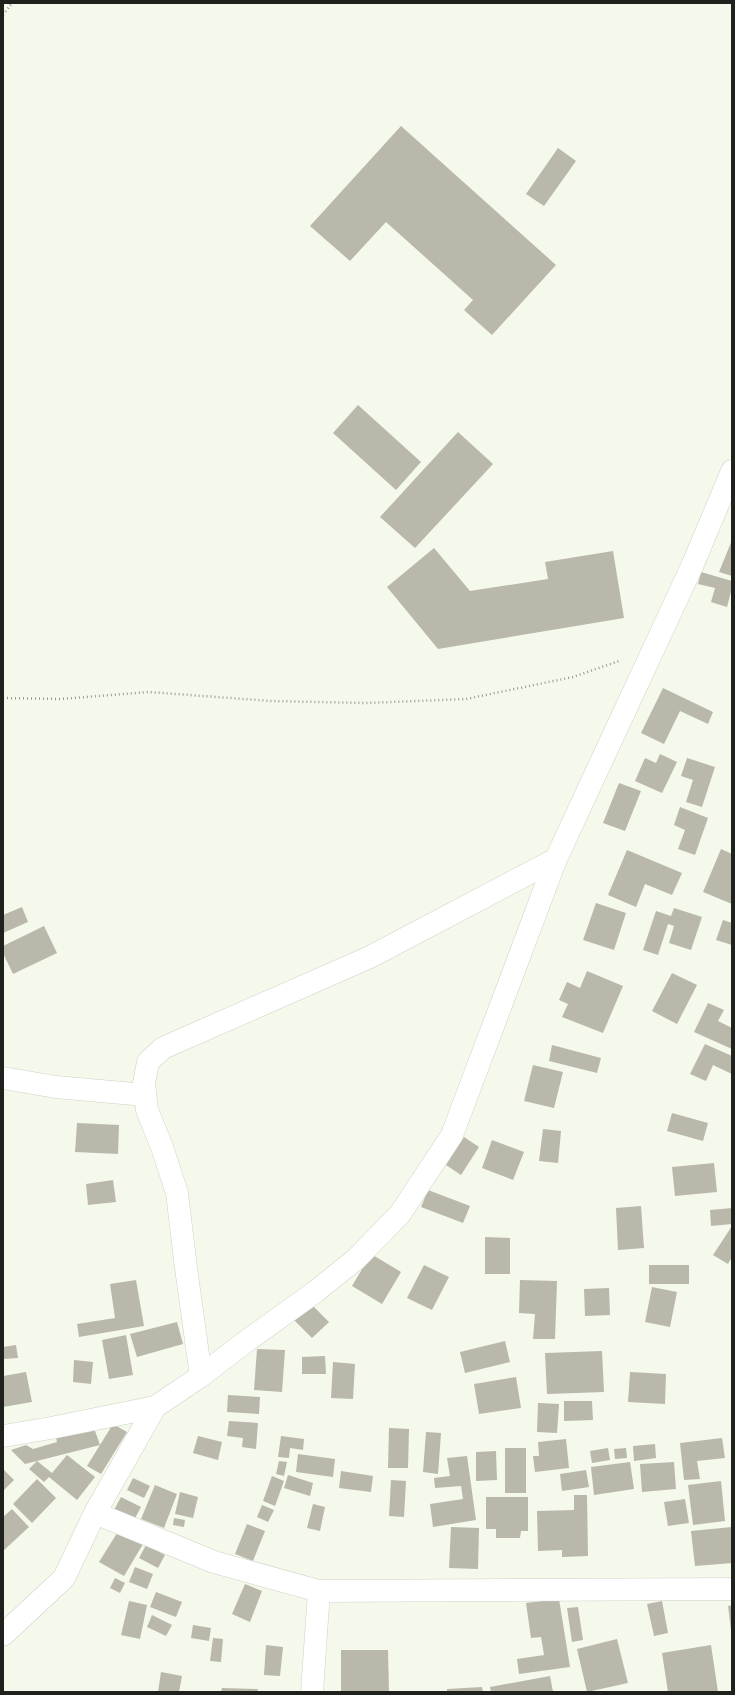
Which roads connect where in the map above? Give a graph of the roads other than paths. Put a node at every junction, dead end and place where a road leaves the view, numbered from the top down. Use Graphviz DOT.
graph roads {
  1 [pos="732,472"];
  2 [pos="556,859"];
  3 [pos="3,1078"];
  4 [pos="145,1095"];
  5 [pos="201,1376"];
  6 [pos="155,1407"];
  7 [pos="3,1436"];
  8 [pos="94,1514"];
  9 [pos="732,1589"];
  10 [pos="319,1591"];
  11 [pos="3,1635"];
  12 [pos="312,1692"];
  1 -- 2 [label="street"];
  2 -- 4 [label="street"];
  2 -- 5 [label="street"];
  3 -- 4 [label="street"];
  4 -- 5 [label="street"];
  5 -- 6 [label="street"];
  6 -- 7 [label="street"];
  6 -- 8 [label="street"];
  8 -- 10 [label="street"];
  8 -- 11 [label="street"];
  9 -- 10 [label="street"];
  10 -- 12 [label="street"];
}
